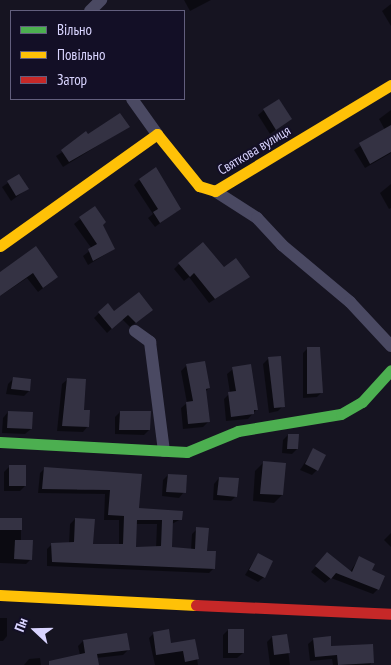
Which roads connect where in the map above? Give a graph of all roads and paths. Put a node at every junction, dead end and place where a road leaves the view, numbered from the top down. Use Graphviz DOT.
graph roads {
  1 [pos="100,0"];
  2 [pos="91,10"];
  3 [pos="391,85"];
  4 [pos="133,100"];
  5 [pos="156,134"];
  6 [pos="215,191"];
  7 [pos="0,246"];
  8 [pos="135,331"];
  9 [pos="391,346"];
  10 [pos="389,374"];
  11 [pos="0,442"];
  12 [pos="164,451"];
  13 [pos="0,595"];
  14 [pos="391,614"];
  1 -- 2 [label="street"];
  3 -- 6 [label="street, Святкова вулиця"];
  4 -- 5 [label="street"];
  5 -- 6 [label="street, Святкова вулиця"];
  5 -- 7 [label="street"];
  6 -- 9 [label="street"];
  8 -- 12 [label="street"];
  10 -- 12 [label="street"];
  11 -- 12 [label="street"];
  13 -- 14 [label="street"];
}
